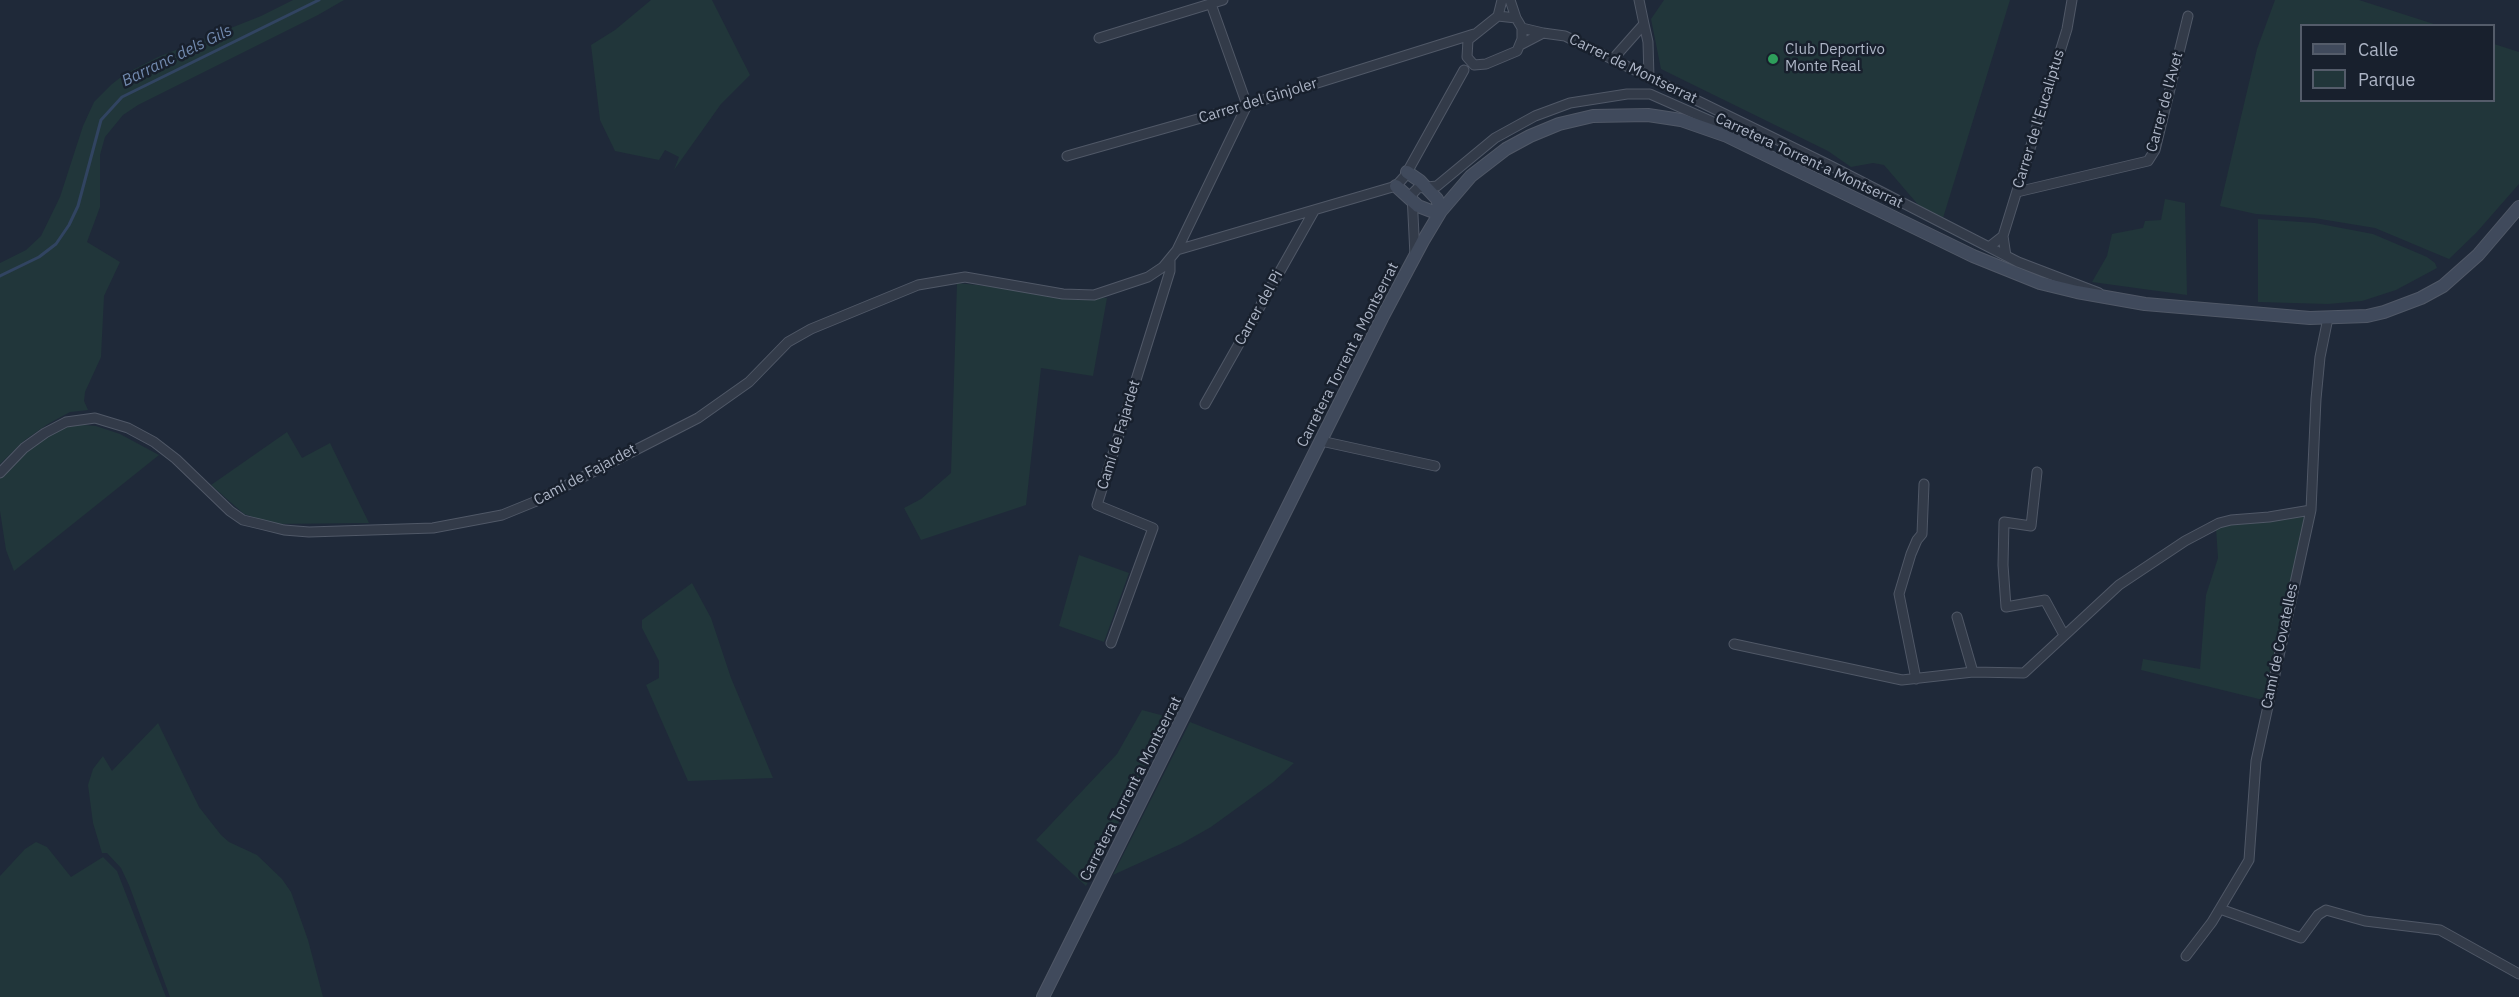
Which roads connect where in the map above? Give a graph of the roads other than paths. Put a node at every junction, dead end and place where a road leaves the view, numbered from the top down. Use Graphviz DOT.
graph roads {
  1 [pos="1223,0"];
  2 [pos="1502,0"];
  3 [pos="1510,0"];
  4 [pos="1639,0"];
  5 [pos="2072,0"];
  6 [pos="1211,4"];
  7 [pos="1498,16"];
  8 [pos="2188,16"];
  9 [pos="1516,18"];
  10 [pos="1644,24"];
  11 [pos="1522,28"];
  12 [pos="1543,33"];
  13 [pos="1474,34"];
  14 [pos="1099,38"];
  15 [pos="1448,42"];
  16 [pos="1520,45"];
  17 [pos="1470,57"];
  18 [pos="1613,59"];
  19 [pos="1649,78"];
  20 [pos="1247,105"];
  21 [pos="1730,137"];
  22 [pos="1067,156"];
  23 [pos="1406,174"];
  24 [pos="1396,186"];
  25 [pos="1425,186"];
  26 [pos="2017,192"];
  27 [pos="1413,202"];
  28 [pos="2519,207"];
  29 [pos="1314,211"];
  30 [pos="1441,211"];
  31 [pos="2003,236"];
  32 [pos="1989,247"];
  33 [pos="1177,250"];
  34 [pos="2006,256"];
  35 [pos="1415,257"];
  36 [pos="1170,259"];
  37 [pos="2110,298"];
  38 [pos="2328,318"];
  39 [pos="1205,404"];
  40 [pos="1321,441"];
  41 [pos="1435,466"];
  42 [pos="2037,472"];
  43 [pos="0,473"];
  44 [pos="1924,484"];
  45 [pos="2310,510"];
  46 [pos="1957,617"];
  47 [pos="2064,635"];
  48 [pos="1111,643"];
  49 [pos="1734,644"];
  50 [pos="1973,672"];
  51 [pos="1916,679"];
  52 [pos="2220,909"];
  53 [pos="2186,956"];
  54 [pos="2519,974"];
  55 [pos="1043,997"];
  1 -- 6 [label="street"];
  2 -- 7 [label="street"];
  3 -- 9 [label="street"];
  4 -- 10 [label="street"];
  5 -- 26 [label="street, Carrer de l'Eucaliptus"];
  6 -- 14 [label="street"];
  6 -- 20 [label="street"];
  7 -- 9 [label="street"];
  7 -- 13 [label="street"];
  8 -- 26 [label="street, Carrer de l'Avet"];
  9 -- 11 [label="street"];
  10 -- 18 [label="street"];
  10 -- 19 [label="street"];
  11 -- 12 [label="street, Carrer de Montserrat"];
  11 -- 16 [label="street"];
  12 -- 16 [label="street"];
  12 -- 18 [label="street, Carrer de Montserrat"];
  13 -- 15 [label="street, Carrer del Ginjoler"];
  13 -- 17 [label="street"];
  15 -- 17 [label="street"];
  15 -- 20 [label="street, Carrer del Ginjoler"];
  16 -- 17 [label="street"];
  17 -- 23 [label="street"];
  18 -- 19 [label="street, Carrer de Montserrat"];
  19 -- 32 [label="street, Carrer de Montserrat"];
  20 -- 22 [label="street, Carrer del Ginjoler"];
  20 -- 33 [label="street, Camí de Fajardet"];
  21 -- 25 [label="street, Carrer de Montserrat"];
  21 -- 30 [label="main road, Carretera Torrent a Montserrat"];
  21 -- 37 [label="main road, Carretera Torrent a Montserrat"];
  23 -- 24 [label="street"];
  23 -- 25 [label="main road"];
  24 -- 27 [label="main road"];
  24 -- 29 [label="street"];
  25 -- 27 [label="street, Carrer de Montserrat"];
  25 -- 30 [label="main road"];
  26 -- 31 [label="street, Carrer de l'Eucaliptus"];
  27 -- 30 [label="main road"];
  27 -- 35 [label="street"];
  28 -- 38 [label="main road, Carretera Torrent a Montserrat"];
  29 -- 33 [label="street"];
  29 -- 39 [label="street, Carrer del Pi"];
  30 -- 35 [label="main road, Carretera Torrent a Montserrat"];
  31 -- 32 [label="street"];
  31 -- 34 [label="street"];
  32 -- 34 [label="street, Carrer de Montserrat"];
  33 -- 36 [label="street, Camí de Fajardet"];
  34 -- 37 [label="street, Carrer de Montserrat"];
  35 -- 40 [label="main road, Carretera Torrent a Montserrat"];
  36 -- 43 [label="street, Camí de Fajardet"];
  36 -- 48 [label="street, Camí de Fajardet"];
  37 -- 38 [label="main road, Carretera Torrent a Montserrat"];
  38 -- 45 [label="street, Camí de Covatelles"];
  40 -- 41 [label="street"];
  40 -- 55 [label="main road, Carretera Torrent a Montserrat"];
  42 -- 47 [label="street"];
  44 -- 51 [label="street"];
  45 -- 47 [label="street"];
  45 -- 52 [label="street, Camí de Covatelles"];
  46 -- 50 [label="street"];
  47 -- 50 [label="street"];
  49 -- 51 [label="street"];
  50 -- 51 [label="street"];
  52 -- 53 [label="street, Camí de Covatelles"];
  52 -- 54 [label="street"];
}
